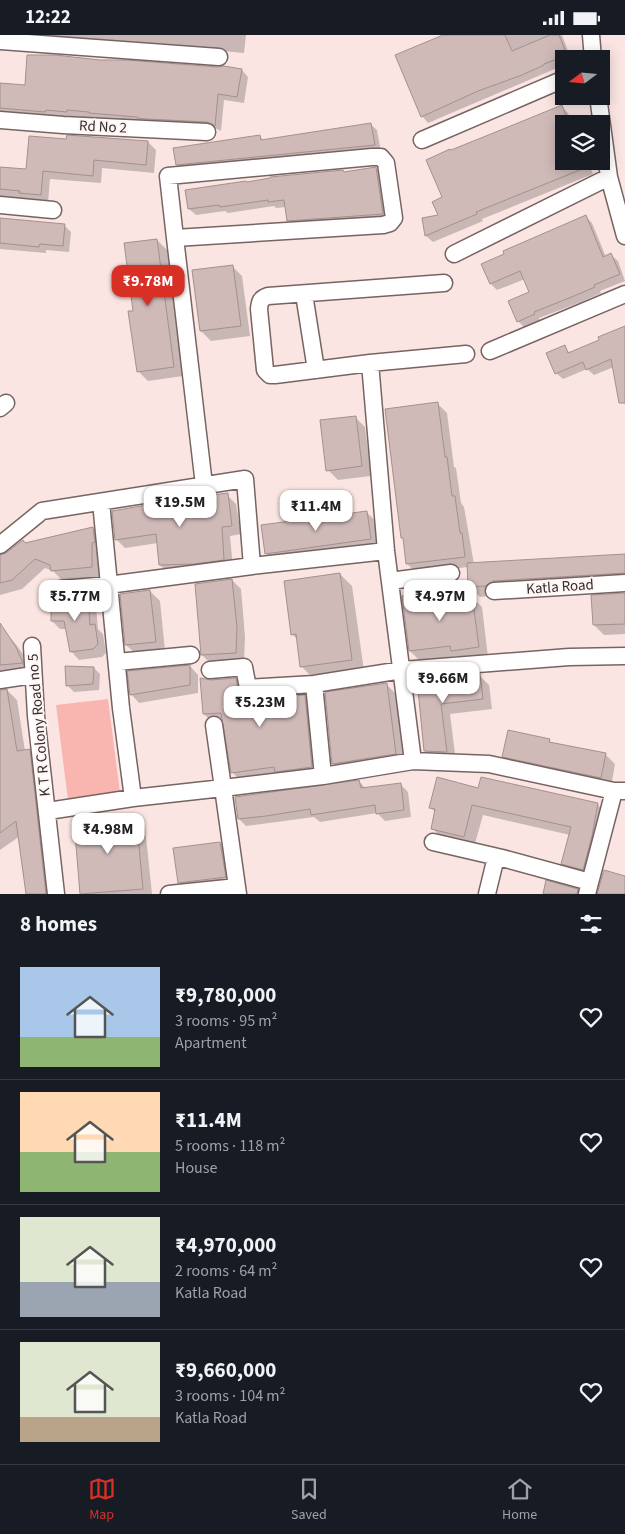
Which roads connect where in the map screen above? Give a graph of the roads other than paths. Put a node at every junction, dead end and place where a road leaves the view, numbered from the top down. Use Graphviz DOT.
graph roads {
  1 [pos="591,35"];
  2 [pos="0,41"];
  3 [pos="592,50"];
  4 [pos="219,57"];
  5 [pos="555,83"];
  6 [pos="599,105"];
  7 [pos="0,120"];
  8 [pos="207,132"];
  9 [pos="422,140"];
  10 [pos="610,177"];
  11 [pos="0,205"];
  12 [pos="53,210"];
  13 [pos="625,236"];
  14 [pos="175,238"];
  15 [pos="454,254"];
  16 [pos="444,283"];
  17 [pos="304,293"];
  18 [pos="625,295"];
  19 [pos="490,351"];
  20 [pos="466,354"];
  21 [pos="370,363"];
  22 [pos="316,370"];
  23 [pos="204,485"];
  24 [pos="101,502"];
  25 [pos="0,545"];
  26 [pos="386,551"];
  27 [pos="252,565"];
  28 [pos="451,573"];
  29 [pos="390,581"];
  30 [pos="625,583"];
  31 [pos="108,585"];
  32 [pos="60,589"];
  33 [pos="494,591"];
  34 [pos="32,646"];
  35 [pos="191,655"];
  36 [pos="625,655"];
  37 [pos="117,662"];
  38 [pos="210,670"];
  39 [pos="402,670"];
  40 [pos="33,675"];
  41 [pos="0,680"];
  42 [pos="314,684"];
  43 [pos="214,725"];
  44 [pos="413,761"];
  45 [pos="323,776"];
  46 [pos="223,788"];
  47 [pos="620,791"];
  48 [pos="133,797"];
  49 [pos="48,811"];
  50 [pos="433,842"];
  51 [pos="496,857"];
  52 [pos="588,888"];
  53 [pos="237,890"];
  54 [pos="56,894"];
  55 [pos="169,894"];
  56 [pos="487,894"];
  1 -- 3 [label="street"];
  2 -- 4 [label="street"];
  5 -- 9 [label="street"];
  6 -- 10 [label="street"];
  7 -- 8 [label="street, Rd No 2"];
  10 -- 13 [label="street"];
  10 -- 15 [label="street"];
  11 -- 12 [label="street"];
  14 -- 14 [label="street"];
  14 -- 23 [label="street"];
  16 -- 17 [label="street"];
  17 -- 22 [label="street"];
  17 -- 22 [label="street"];
  18 -- 19 [label="street"];
  20 -- 21 [label="street"];
  21 -- 22 [label="street"];
  21 -- 26 [label="street"];
  23 -- 24 [label="street"];
  23 -- 27 [label="street"];
  24 -- 25 [label="street"];
  24 -- 31 [label="street"];
  26 -- 27 [label="street"];
  26 -- 29 [label="street"];
  27 -- 31 [label="street"];
  28 -- 29 [label="street"];
  29 -- 39 [label="street"];
  30 -- 33 [label="street, Katla Road"];
  31 -- 32 [label="street"];
  31 -- 37 [label="street"];
  34 -- 40 [label="street, K T R Colony Road no 5"];
  35 -- 37 [label="street"];
  36 -- 39 [label="street"];
  37 -- 48 [label="street"];
  38 -- 42 [label="street"];
  39 -- 42 [label="street"];
  39 -- 44 [label="street"];
  40 -- 41 [label="street"];
  40 -- 49 [label="street, K T R Colony Road no 5"];
  42 -- 45 [label="street"];
  43 -- 46 [label="street"];
  44 -- 45 [label="street"];
  44 -- 47 [label="street"];
  45 -- 46 [label="street"];
  46 -- 48 [label="street"];
  46 -- 53 [label="street"];
  47 -- 52 [label="street"];
  48 -- 49 [label="street"];
  49 -- 54 [label="street, K T R Colony Road no 5"];
  50 -- 51 [label="street"];
  51 -- 52 [label="street"];
  51 -- 56 [label="street"];
  53 -- 55 [label="street"];
}
